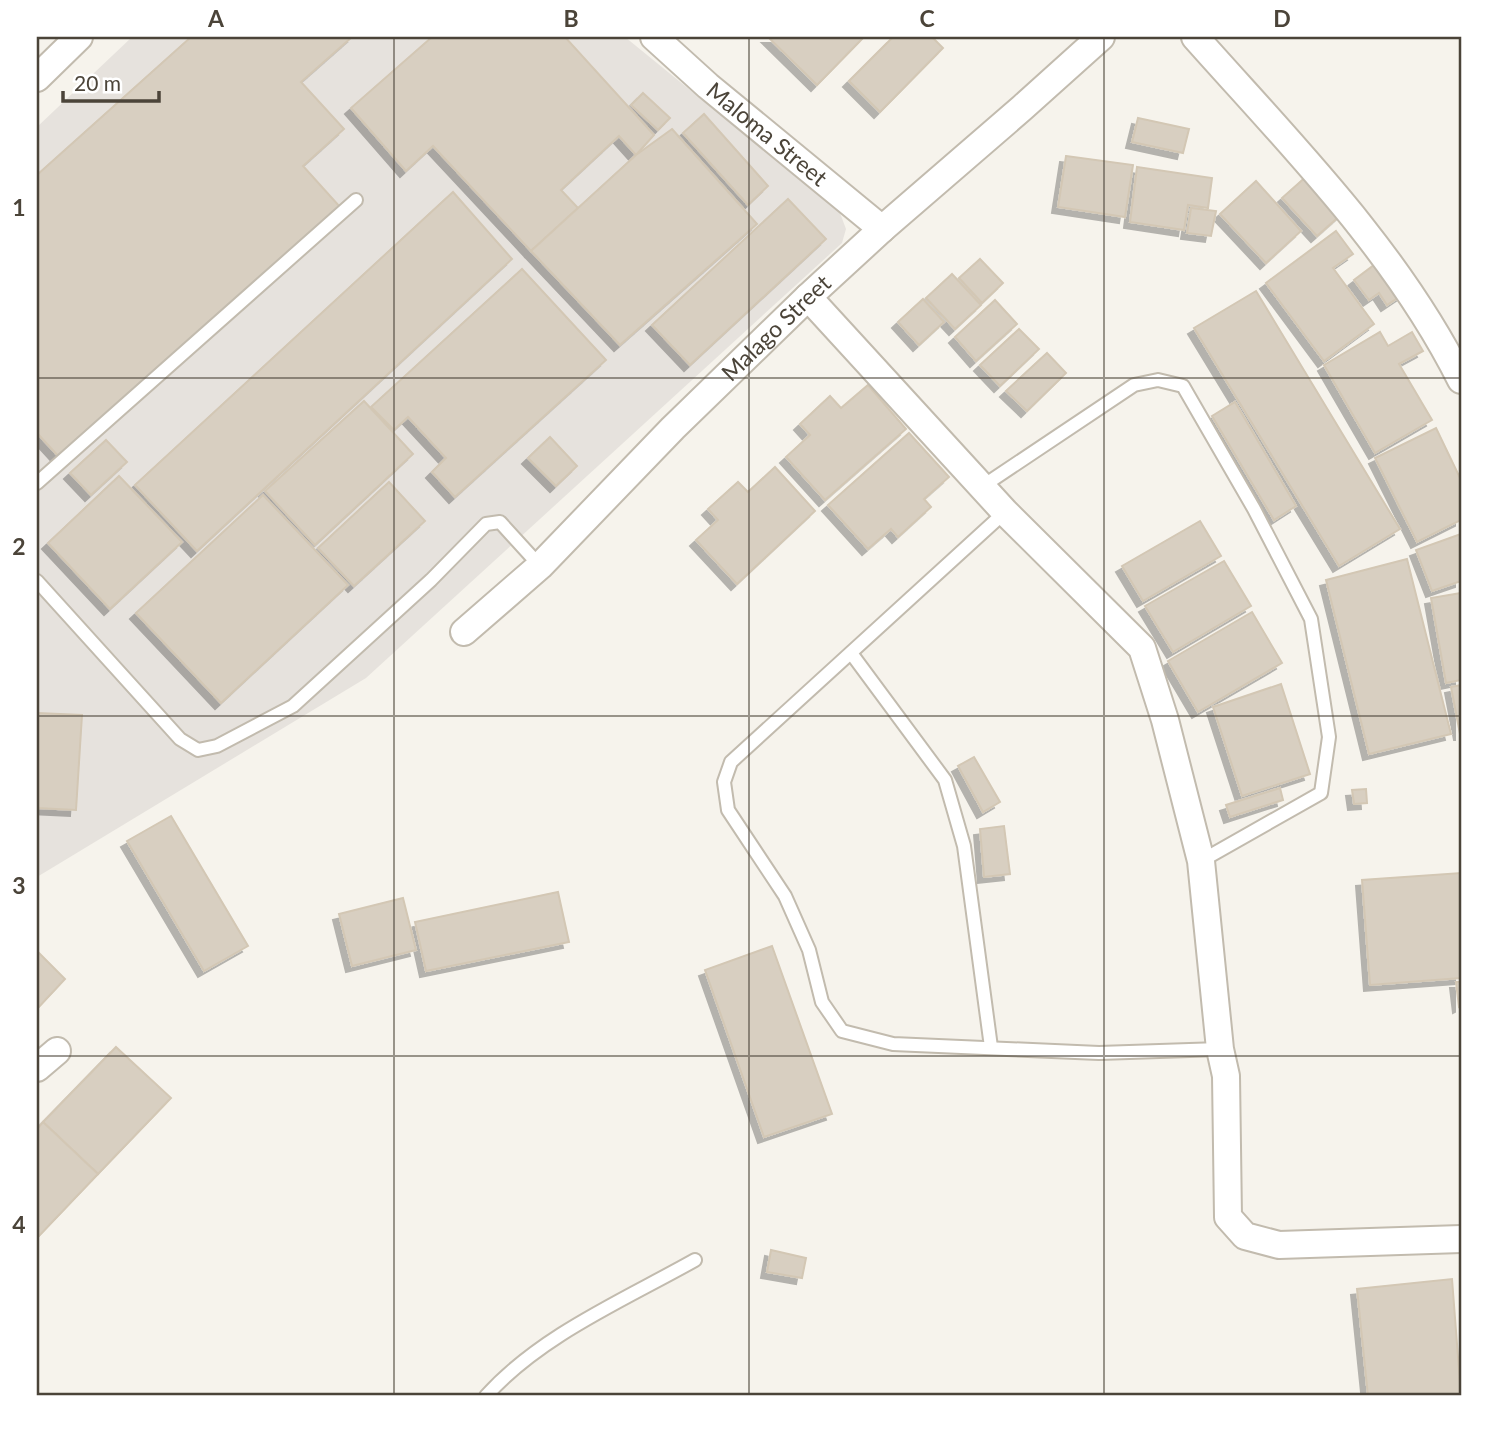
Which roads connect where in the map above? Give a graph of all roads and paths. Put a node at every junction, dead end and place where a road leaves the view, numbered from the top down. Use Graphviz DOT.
graph roads {
  1 [pos="79,37"];
  2 [pos="654,37"];
  3 [pos="1101,37"];
  4 [pos="1195,37"];
  5 [pos="37,78"];
  6 [pos="356,200"];
  7 [pos="882,229"];
  8 [pos="808,297"];
  9 [pos="1461,380"];
  10 [pos="37,483"];
  11 [pos="983,486"];
  12 [pos="1005,512"];
  13 [pos="540,566"];
  14 [pos="37,580"];
  15 [pos="464,632"];
  16 [pos="851,653"];
  17 [pos="1201,861"];
  18 [pos="991,1047"];
  19 [pos="1220,1049"];
  20 [pos="57,1051"];
  21 [pos="37,1068"];
  22 [pos="1461,1239"];
  23 [pos="695,1260"];
  24 [pos="486,1396"];
  1 -- 5 [label="street"];
  2 -- 7 [label="street, Maloma Street"];
  3 -- 7 [label="street, Malago Street"];
  4 -- 9 [label="street"];
  6 -- 10 [label="lane"];
  7 -- 8 [label="street, Malago Street"];
  8 -- 11 [label="street"];
  8 -- 13 [label="street, Malago Street"];
  11 -- 12 [label="street"];
  11 -- 17 [label="lane"];
  12 -- 16 [label="lane"];
  12 -- 17 [label="street"];
  13 -- 14 [label="lane"];
  13 -- 15 [label="street, Malago Street"];
  16 -- 18 [label="lane"];
  16 -- 18 [label="lane"];
  17 -- 19 [label="street"];
  18 -- 19 [label="lane"];
  19 -- 22 [label="street"];
  20 -- 21 [label="street"];
  23 -- 24 [label="lane"];
}
